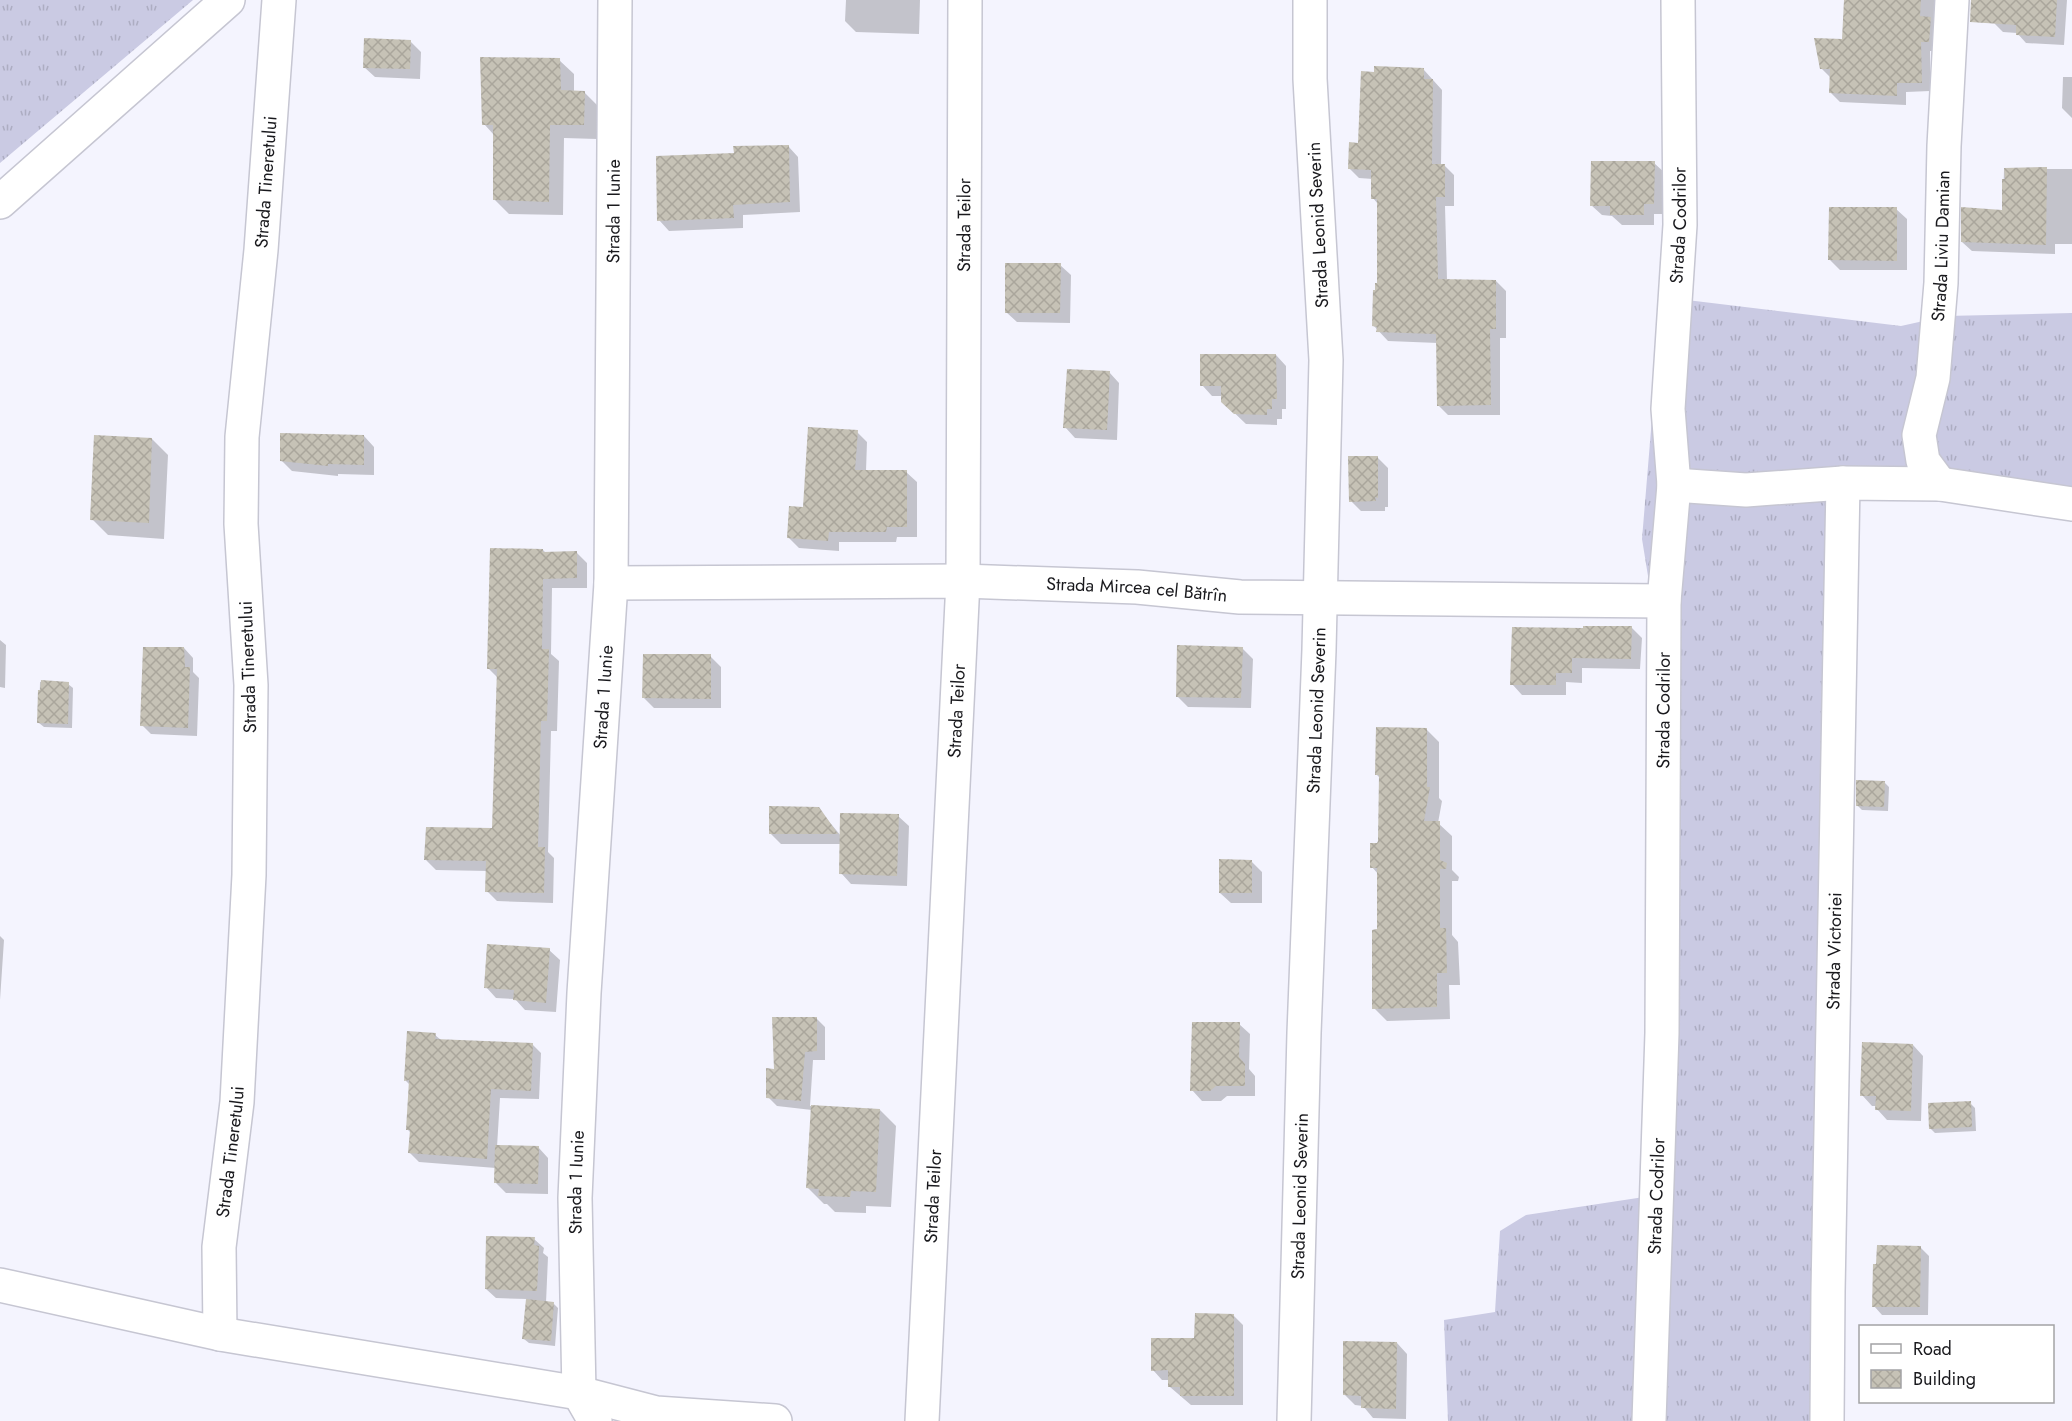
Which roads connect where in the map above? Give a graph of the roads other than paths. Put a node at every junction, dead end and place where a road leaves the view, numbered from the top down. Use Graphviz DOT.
graph roads {
  1 [pos="228,0"];
  2 [pos="279,0"];
  3 [pos="615,0"];
  4 [pos="965,0"];
  5 [pos="1310,0"];
  6 [pos="1678,0"];
  7 [pos="1952,0"];
  8 [pos="0,202"];
  9 [pos="1843,483"];
  10 [pos="1940,484"];
  11 [pos="1674,485"];
  12 [pos="2072,504"];
  13 [pos="963,580"];
  14 [pos="611,583"];
  15 [pos="1319,598"];
  16 [pos="1664,601"];
  17 [pos="0,1285"];
  18 [pos="220,1334"];
  19 [pos="587,1407"];
  20 [pos="775,1421"];
  21 [pos="922,1421"];
  22 [pos="1294,1421"];
  23 [pos="1649,1421"];
  24 [pos="1827,1421"];
  1 -- 8 [label="street"];
  2 -- 18 [label="street, Strada Tineretului"];
  3 -- 14 [label="street, Strada 1 Iunie"];
  4 -- 13 [label="street, Strada Teilor"];
  5 -- 15 [label="street, Strada Leonid Severin"];
  6 -- 11 [label="street, Strada Codrilor"];
  7 -- 10 [label="street, Strada Liviu Damian"];
  9 -- 10 [label="street"];
  9 -- 11 [label="street"];
  9 -- 24 [label="street, Strada Victoriei"];
  10 -- 12 [label="street"];
  11 -- 16 [label="street, Strada Codrilor"];
  13 -- 14 [label="street, Strada Mircea cel Bătrîn"];
  13 -- 15 [label="street, Strada Mircea cel Bătrîn"];
  13 -- 21 [label="street, Strada Teilor"];
  14 -- 19 [label="street, Strada 1 Iunie"];
  15 -- 16 [label="street, Strada Mircea cel Bătrîn"];
  15 -- 22 [label="street, Strada Leonid Severin"];
  16 -- 23 [label="street, Strada Codrilor"];
  17 -- 18 [label="street"];
  18 -- 19 [label="street"];
  19 -- 20 [label="street"];
}
